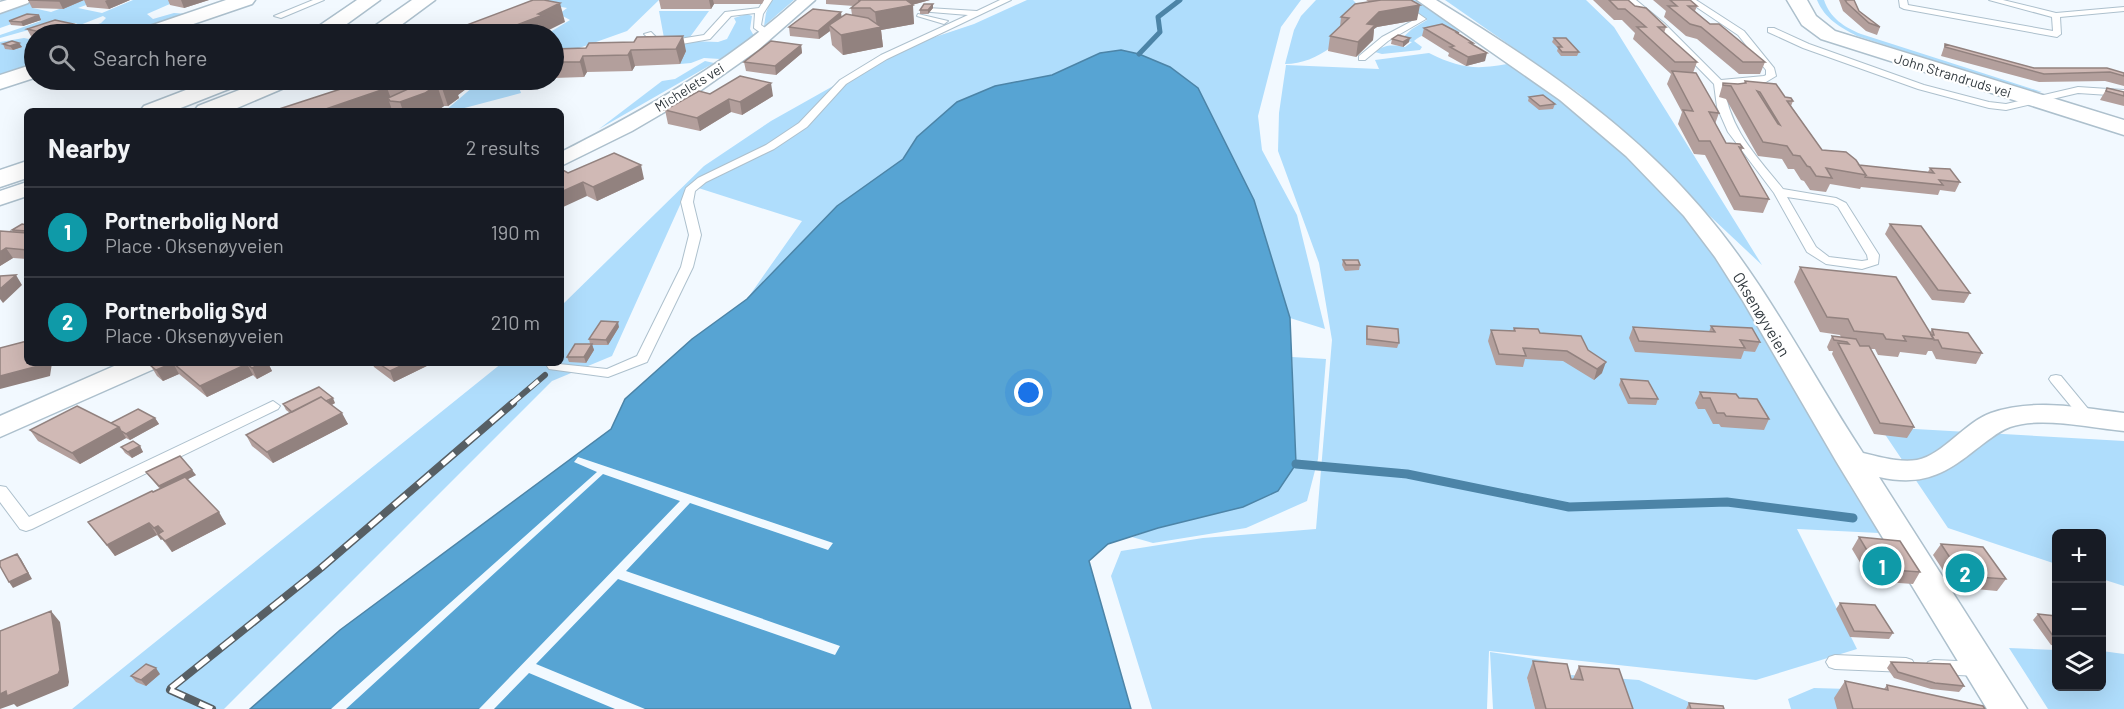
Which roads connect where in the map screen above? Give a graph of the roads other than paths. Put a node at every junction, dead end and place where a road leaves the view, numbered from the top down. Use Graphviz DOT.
graph roads {
  1 [pos="22,0"];
  2 [pos="245,0"];
  3 [pos="320,0"];
  4 [pos="370,0"];
  5 [pos="425,0"];
  6 [pos="768,0"];
  7 [pos="807,0"];
  8 [pos="1007,0"];
  9 [pos="1394,0"];
  10 [pos="1425,0"];
  11 [pos="1631,0"];
  12 [pos="1689,0"];
  13 [pos="1797,0"];
  14 [pos="1811,0"];
  15 [pos="1903,0"];
  16 [pos="1993,0"];
  17 [pos="0,8"];
  18 [pos="2124,9"];
  19 [pos="762,10"];
  20 [pos="932,10"];
  21 [pos="977,14"];
  22 [pos="2056,15"];
  23 [pos="278,16"];
  24 [pos="921,16"];
  25 [pos="955,23"];
  26 [pos="174,24"];
  27 [pos="335,24"];
  28 [pos="390,24"];
  29 [pos="1771,30"];
  30 [pos="648,34"];
  31 [pos="768,34"];
  32 [pos="1362,58"];
  33 [pos="24,74"];
  34 [pos="0,82"];
  35 [pos="1719,83"];
  36 [pos="206,90"];
  37 [pos="260,90"];
  38 [pos="2124,93"];
  39 [pos="2041,99"];
  40 [pos="160,108"];
  41 [pos="215,108"];
  42 [pos="2124,120"];
  43 [pos="2124,128"];
  44 [pos="24,156"];
  45 [pos="564,158"];
  46 [pos="0,164"];
  47 [pos="24,170"];
  48 [pos="0,178"];
  49 [pos="24,190"];
  50 [pos="1779,192"];
  51 [pos="0,198"];
  52 [pos="137,366"];
  53 [pos="554,366"];
  54 [pos="2056,379"];
  55 [pos="273,406"];
  56 [pos="2088,419"];
  57 [pos="2124,422"];
  58 [pos="0,427"];
  59 [pos="1851,461"];
  60 [pos="0,491"];
  61 [pos="1835,662"];
  62 [pos="1980,669"];
  63 [pos="2008,709"];
  1 -- 17 [label="street"];
  2 -- 26 [label="main road"];
  3 -- 23 [label="lane"];
  4 -- 27 [label="main road"];
  5 -- 28 [label="main road"];
  6 -- 19 [label="lane"];
  7 -- 31 [label="street, Michelets vei"];
  8 -- 21 [label="lane"];
  9 -- 32 [label="lane"];
  10 -- 59 [label="street, Oksenøyveien"];
  11 -- 35 [label="lane"];
  12 -- 35 [label="lane"];
  13 -- 39 [label="main road, John Strandruds vei"];
  14 -- 39 [label="main road, John Strandruds vei"];
  15 -- 22 [label="lane"];
  16 -- 22 [label="lane"];
  18 -- 22 [label="lane"];
  19 -- 30 [label="lane"];
  19 -- 31 [label="lane"];
  20 -- 21 [label="lane"];
  21 -- 25 [label="lane"];
  24 -- 25 [label="lane"];
  25 -- 53 [label="lane"];
  29 -- 39 [label="lane"];
  31 -- 45 [label="street, Michelets vei"];
  33 -- 34 [label="main road"];
  35 -- 50 [label="lane"];
  36 -- 40 [label="main road"];
  37 -- 41 [label="main road"];
  38 -- 39 [label="lane"];
  39 -- 42 [label="main road, John Strandruds vei"];
  39 -- 43 [label="main road, John Strandruds vei"];
  44 -- 46 [label="main road"];
  47 -- 48 [label="main road"];
  49 -- 51 [label="street"];
  50 -- 50 [label="lane"];
  52 -- 58 [label="street"];
  54 -- 56 [label="lane"];
  55 -- 60 [label="lane"];
  56 -- 57 [label="street"];
  56 -- 59 [label="street"];
  59 -- 62 [label="street, Oksenøyveien"];
  61 -- 62 [label="lane"];
  62 -- 63 [label="street, Oksenøyveien"];
}
